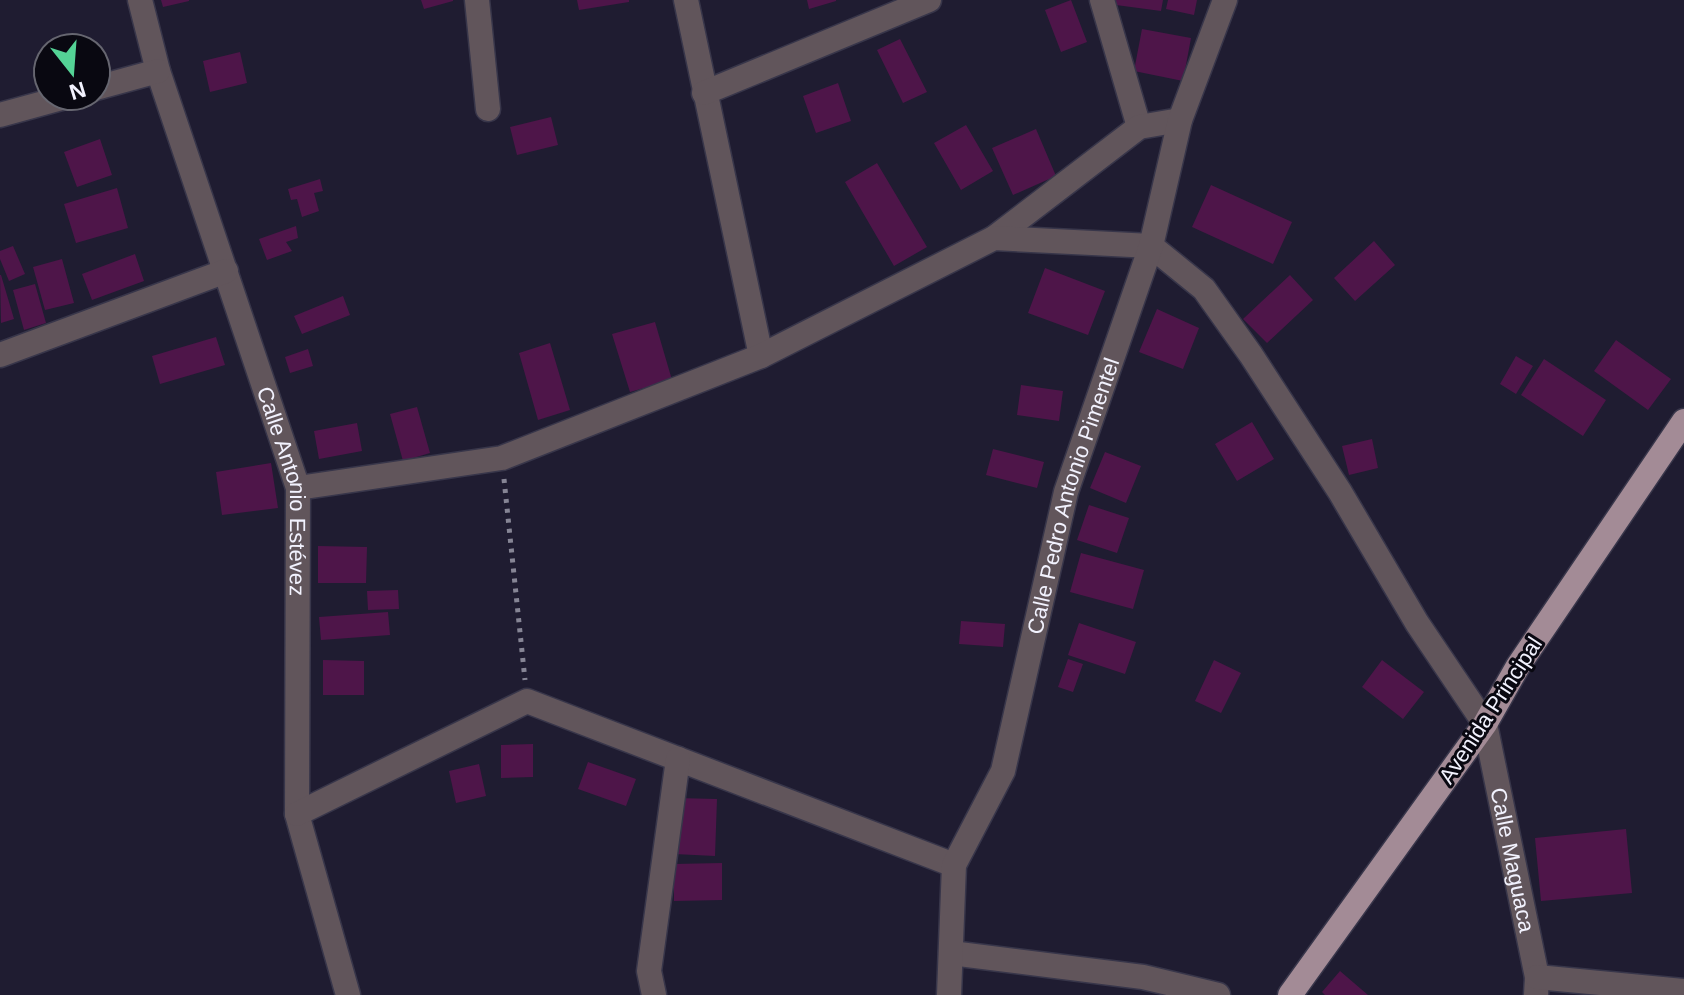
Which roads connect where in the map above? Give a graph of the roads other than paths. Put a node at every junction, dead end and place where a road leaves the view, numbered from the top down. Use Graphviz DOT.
graph roads {
  1 [pos="140,0"];
  2 [pos="477,0"];
  3 [pos="686,0"];
  4 [pos="929,0"];
  5 [pos="1102,0"];
  6 [pos="1225,0"];
  7 [pos="158,71"];
  8 [pos="112,84"];
  9 [pos="704,93"];
  10 [pos="32,106"];
  11 [pos="488,109"];
  12 [pos="0,115"];
  13 [pos="1180,120"];
  14 [pos="1139,127"];
  15 [pos="994,238"];
  16 [pos="1151,246"];
  17 [pos="226,271"];
  18 [pos="0,355"];
  19 [pos="761,356"];
  20 [pos="1684,421"];
  21 [pos="298,488"];
  22 [pos="1485,724"];
  23 [pos="678,759"];
  24 [pos="297,814"];
  25 [pos="954,865"];
  26 [pos="951,953"];
  27 [pos="1536,986"];
  28 [pos="1684,991"];
  29 [pos="348,995"];
  30 [pos="654,995"];
  31 [pos="949,995"];
  32 [pos="1218,995"];
  33 [pos="1290,995"];
  1 -- 7 [label="street, Calle Antonio Estévez"];
  2 -- 11 [label="street"];
  3 -- 9 [label="street"];
  4 -- 9 [label="street"];
  5 -- 14 [label="street"];
  6 -- 13 [label="street, Calle Pedro Antonio Pimentel"];
  7 -- 8 [label="street"];
  7 -- 17 [label="street, Calle Antonio Estévez"];
  9 -- 19 [label="street"];
  10 -- 12 [label="street"];
  13 -- 14 [label="street"];
  13 -- 16 [label="street, Calle Pedro Antonio Pimentel"];
  14 -- 15 [label="street"];
  15 -- 16 [label="street"];
  15 -- 19 [label="street"];
  16 -- 22 [label="street"];
  16 -- 25 [label="street, Calle Pedro Antonio Pimentel"];
  17 -- 18 [label="street"];
  17 -- 21 [label="street, Calle Antonio Estévez"];
  19 -- 21 [label="street"];
  20 -- 22 [label="main road, Avenida Principal"];
  21 -- 24 [label="street, Calle Antonio Estévez"];
  22 -- 27 [label="street, Calle Maguaca"];
  22 -- 33 [label="main road, Avenida Principal"];
  23 -- 24 [label="street"];
  23 -- 25 [label="street"];
  23 -- 30 [label="street"];
  24 -- 29 [label="street, Calle Antonio Estévez"];
  25 -- 26 [label="street, Calle Pedro Antonio Pimentel"];
  26 -- 31 [label="street, Calle Pedro Antonio Pimentel"];
  26 -- 32 [label="street"];
  27 -- 28 [label="street"];
}
